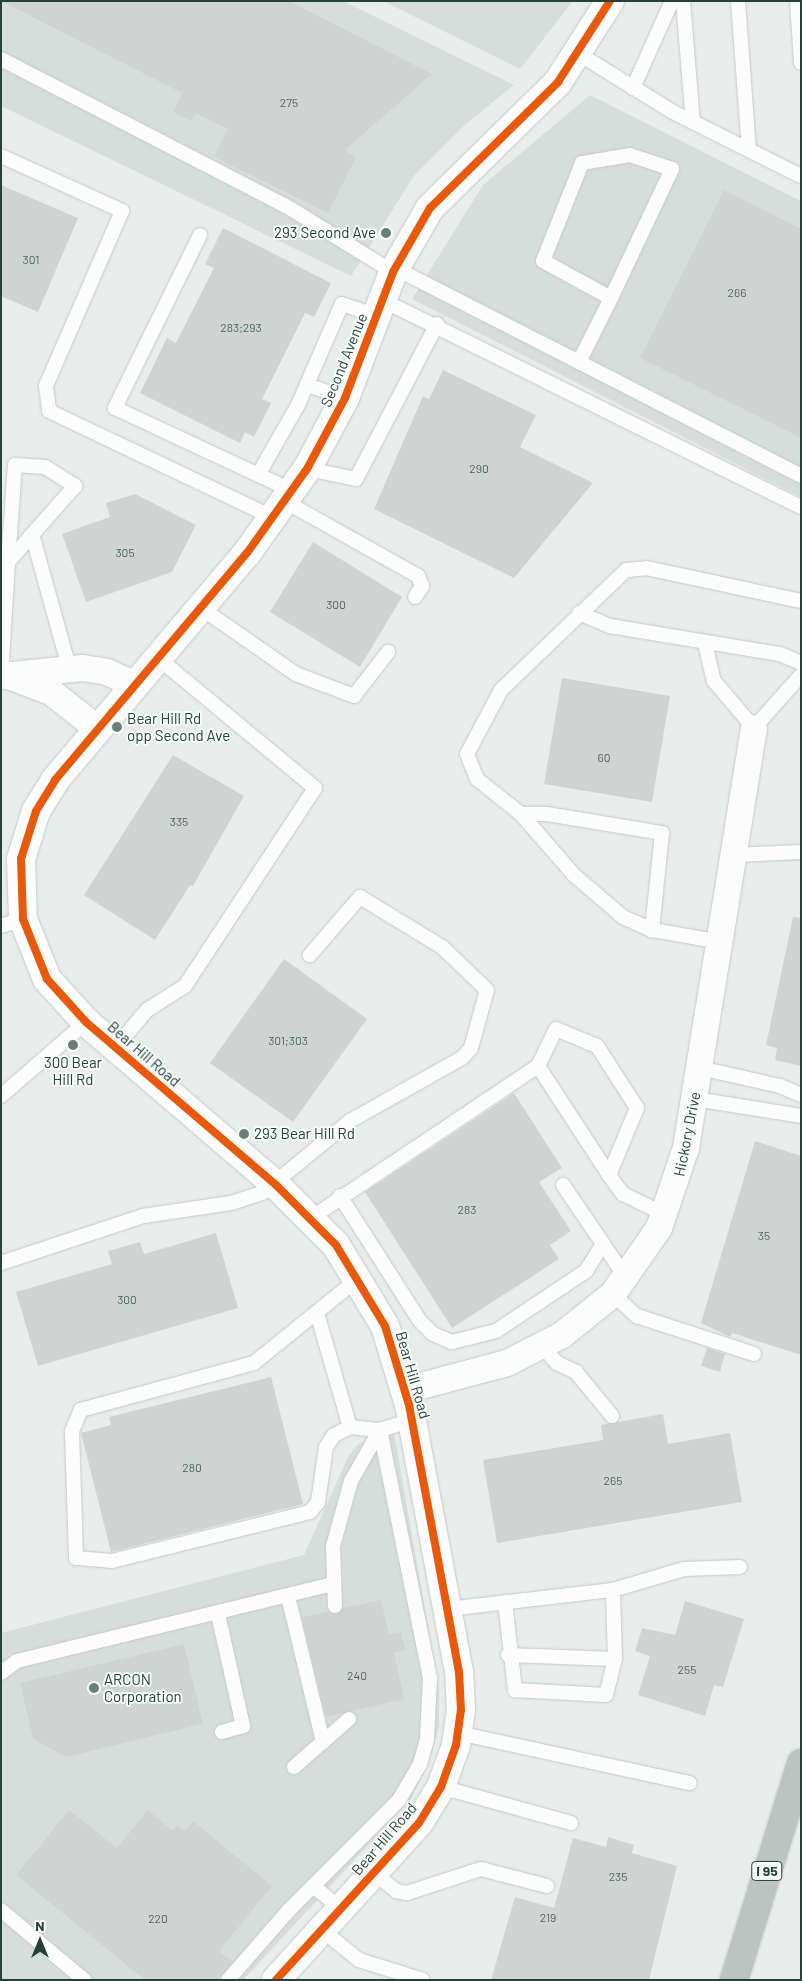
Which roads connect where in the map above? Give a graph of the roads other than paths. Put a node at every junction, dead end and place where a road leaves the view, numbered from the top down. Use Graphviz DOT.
graph roads {
  1 [pos="610,1"];
  2 [pos="672,1"];
  3 [pos="684,1"];
  4 [pos="738,1"];
  5 [pos="797,1"];
  6 [pos="579,54"];
  7 [pos="1,59"];
  8 [pos="801,63"];
  9 [pos="633,88"];
  10 [pos="693,122"];
  11 [pos="749,150"];
  12 [pos="1,156"];
  13 [pos="801,176"];
  14 [pos="200,235"];
  15 [pos="394,270"];
  16 [pos="610,298"];
  17 [pos="379,308"];
  18 [pos="437,324"];
  19 [pos="579,362"];
  20 [pos="307,385"];
  21 [pos="345,398"];
  22 [pos="258,475"];
  23 [pos="801,476"];
  24 [pos="290,495"];
  25 [pos="801,507"];
  26 [pos="32,534"];
  27 [pos="8,562"];
  28 [pos="415,597"];
  29 [pos="801,601"];
  30 [pos="201,608"];
  31 [pos="579,613"];
  32 [pos="705,642"];
  33 [pos="388,652"];
  34 [pos="158,658"];
  35 [pos="801,663"];
  36 [pos="69,667"];
  37 [pos="801,675"];
  38 [pos="1,676"];
  39 [pos="135,685"];
  40 [pos="754,728"];
  41 [pos="98,729"];
  42 [pos="521,814"];
  43 [pos="801,852"];
  44 [pos="734,855"];
  45 [pos="12,923"];
  46 [pos="652,930"];
  47 [pos="721,942"];
  48 [pos="310,955"];
  49 [pos="86,1022"];
  50 [pos="115,1048"];
  51 [pos="538,1066"];
  52 [pos="700,1068"];
  53 [pos="801,1095"];
  54 [pos="1,1096"];
  55 [pos="695,1099"];
  56 [pos="801,1116"];
  57 [pos="609,1175"];
  58 [pos="276,1185"];
  59 [pos="563,1185"];
  60 [pos="340,1196"];
  61 [pos="666,1215"];
  62 [pos="311,1218"];
  63 [pos="603,1244"];
  64 [pos="1,1263"];
  65 [pos="359,1278"];
  66 [pos="620,1286"];
  67 [pos="317,1313"];
  68 [pos="542,1347"];
  69 [pos="754,1354"];
  70 [pos="406,1390"];
  71 [pos="612,1416"];
  72 [pos="412,1420"];
  73 [pos="350,1427"];
  74 [pos="380,1430"];
  75 [pos="740,1567"];
  76 [pos="333,1584"];
  77 [pos="613,1590"];
  78 [pos="288,1596"];
  79 [pos="505,1602"];
  80 [pos="335,1606"];
  81 [pos="448,1609"];
  82 [pos="218,1614"];
  83 [pos="508,1654"];
  84 [pos="615,1659"];
  85 [pos="1,1673"];
  86 [pos="349,1719"];
  87 [pos="222,1732"];
  88 [pos="458,1733"];
  89 [pos="324,1742"];
  90 [pos="801,1763"];
  91 [pos="294,1768"];
  92 [pos="690,1783"];
  93 [pos="441,1787"];
  94 [pos="571,1823"];
  95 [pos="374,1873"];
  96 [pos="314,1886"];
  97 [pos="547,1886"];
  98 [pos="341,1909"];
  99 [pos="1,1910"];
  100 [pos="322,1930"];
  101 [pos="84,1980"];
  102 [pos="228,1980"];
  103 [pos="276,1980"];
  104 [pos="423,1980"];
  105 [pos="734,1980"];
  1 -- 6 [label="street, Second Avenue"];
  2 -- 9 [label="lane"];
  3 -- 10 [label="lane"];
  4 -- 11 [label="lane"];
  5 -- 8 [label="lane"];
  6 -- 9 [label="lane"];
  6 -- 15 [label="street, Second Avenue"];
  7 -- 15 [label="lane"];
  9 -- 10 [label="lane"];
  10 -- 11 [label="lane"];
  11 -- 13 [label="lane"];
  12 -- 24 [label="lane"];
  14 -- 22 [label="lane"];
  15 -- 17 [label="street, Second Avenue"];
  15 -- 19 [label="lane"];
  16 -- 16 [label="lane"];
  16 -- 19 [label="lane"];
  17 -- 18 [label="lane"];
  17 -- 20 [label="lane"];
  17 -- 21 [label="street, Second Avenue"];
  18 -- 24 [label="lane"];
  18 -- 25 [label="lane"];
  19 -- 23 [label="lane"];
  20 -- 21 [label="lane"];
  20 -- 22 [label="lane"];
  21 -- 24 [label="street, Second Avenue"];
  22 -- 24 [label="lane"];
  24 -- 28 [label="lane"];
  24 -- 30 [label="street, Second Avenue"];
  26 -- 27 [label="lane"];
  26 -- 27 [label="lane"];
  26 -- 36 [label="lane"];
  27 -- 38 [label="lane"];
  29 -- 31 [label="lane"];
  30 -- 33 [label="lane"];
  30 -- 34 [label="street, Second Avenue"];
  31 -- 32 [label="lane"];
  31 -- 42 [label="lane"];
  32 -- 35 [label="lane"];
  32 -- 40 [label="lane"];
  34 -- 39 [label="street, Second Avenue"];
  34 -- 50 [label="lane"];
  36 -- 38 [label="street"];
  36 -- 39 [label="street"];
  37 -- 40 [label="lane"];
  38 -- 41 [label="street"];
  39 -- 41 [label="street, Second Avenue"];
  40 -- 44 [label="street, Hickory Drive"];
  41 -- 45 [label="street, Bear Hill Road"];
  42 -- 46 [label="lane"];
  42 -- 46 [label="lane"];
  43 -- 44 [label="lane"];
  44 -- 47 [label="street, Hickory Drive"];
  45 -- 49 [label="street, Bear Hill Road"];
  46 -- 47 [label="lane"];
  47 -- 52 [label="street, Hickory Drive"];
  48 -- 58 [label="lane"];
  49 -- 50 [label="street, Bear Hill Road"];
  49 -- 54 [label="lane"];
  50 -- 58 [label="street, Bear Hill Road"];
  51 -- 57 [label="lane"];
  51 -- 57 [label="lane"];
  51 -- 60 [label="lane"];
  52 -- 53 [label="lane"];
  52 -- 55 [label="street, Hickory Drive"];
  55 -- 56 [label="lane"];
  55 -- 61 [label="street, Hickory Drive"];
  57 -- 61 [label="lane"];
  58 -- 62 [label="street, Bear Hill Road"];
  58 -- 64 [label="lane"];
  59 -- 63 [label="lane"];
  60 -- 62 [label="lane"];
  60 -- 63 [label="lane"];
  61 -- 66 [label="street, Hickory Drive"];
  62 -- 65 [label="street, Bear Hill Road"];
  63 -- 66 [label="lane"];
  65 -- 67 [label="lane"];
  65 -- 70 [label="street, Bear Hill Road"];
  66 -- 68 [label="street, Hickory Drive"];
  66 -- 69 [label="lane"];
  67 -- 73 [label="lane"];
  67 -- 73 [label="lane"];
  68 -- 70 [label="street, Hickory Drive"];
  68 -- 71 [label="lane"];
  70 -- 72 [label="street, Bear Hill Road"];
  72 -- 74 [label="lane"];
  72 -- 81 [label="street, Bear Hill Road"];
  73 -- 74 [label="lane"];
  74 -- 76 [label="lane"];
  74 -- 96 [label="lane"];
  75 -- 77 [label="lane"];
  76 -- 78 [label="lane"];
  76 -- 80 [label="lane"];
  77 -- 79 [label="lane"];
  77 -- 84 [label="lane"];
  78 -- 82 [label="lane"];
  78 -- 89 [label="lane"];
  79 -- 81 [label="lane"];
  79 -- 83 [label="lane"];
  81 -- 88 [label="street, Bear Hill Road"];
  82 -- 85 [label="lane"];
  82 -- 87 [label="lane"];
  83 -- 84 [label="lane"];
  83 -- 84 [label="lane"];
  86 -- 89 [label="lane"];
  88 -- 92 [label="lane"];
  88 -- 93 [label="street, Bear Hill Road"];
  89 -- 91 [label="lane"];
  90 -- 105 [label="highway, I 95"];
  93 -- 94 [label="lane"];
  93 -- 95 [label="street, Bear Hill Road"];
  95 -- 97 [label="lane"];
  95 -- 98 [label="street, Bear Hill Road"];
  96 -- 98 [label="lane"];
  96 -- 102 [label="lane"];
  98 -- 100 [label="street, Bear Hill Road"];
  99 -- 101 [label="lane"];
  100 -- 103 [label="street, Bear Hill Road"];
  100 -- 104 [label="lane"];
}
